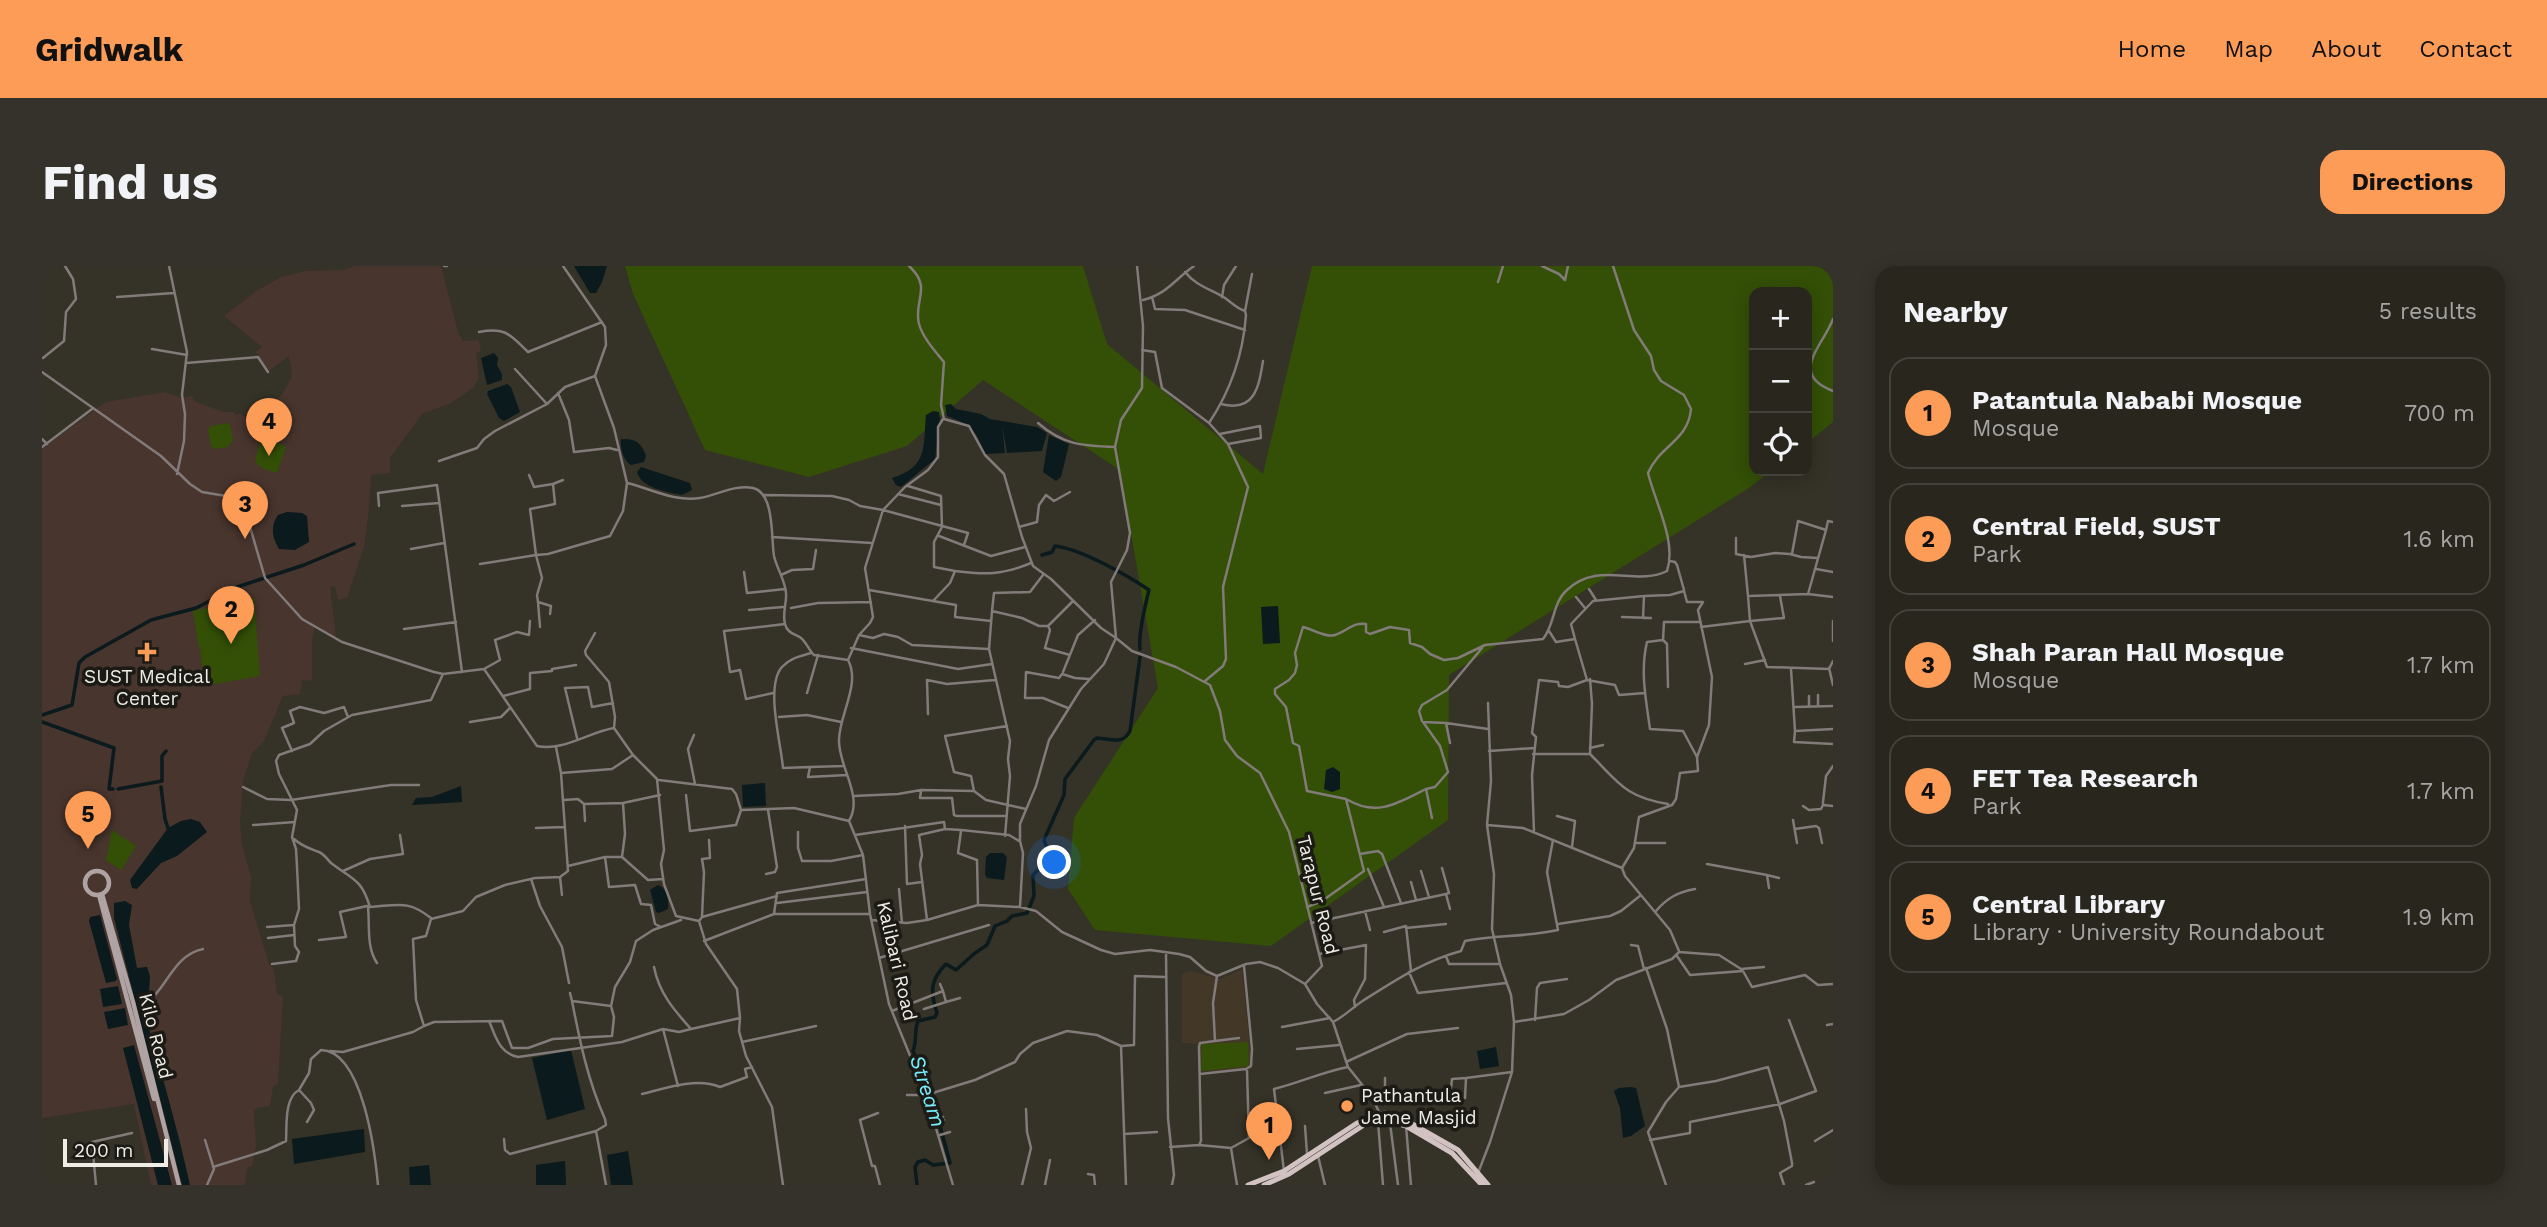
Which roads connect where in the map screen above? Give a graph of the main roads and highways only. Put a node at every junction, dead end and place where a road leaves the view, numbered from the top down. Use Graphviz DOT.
graph roads {
  1 [pos="1383,1118"];
  2 [pos="1327,1147"];
  3 [pos="1477,1174"];
  4 [pos="1263,1183"];
  5 [pos="1248,1185"];
  6 [pos="1482,1185"];
  7 [pos="1488,1185"];
  1 -- 2 [label="main road"];
  1 -- 3 [label="main road"];
  1 -- 3 [label="main road"];
  2 -- 4 [label="main road"];
  2 -- 4 [label="main road"];
  3 -- 6 [label="main road"];
  3 -- 7 [label="main road"];
  4 -- 5 [label="main road"];
}
